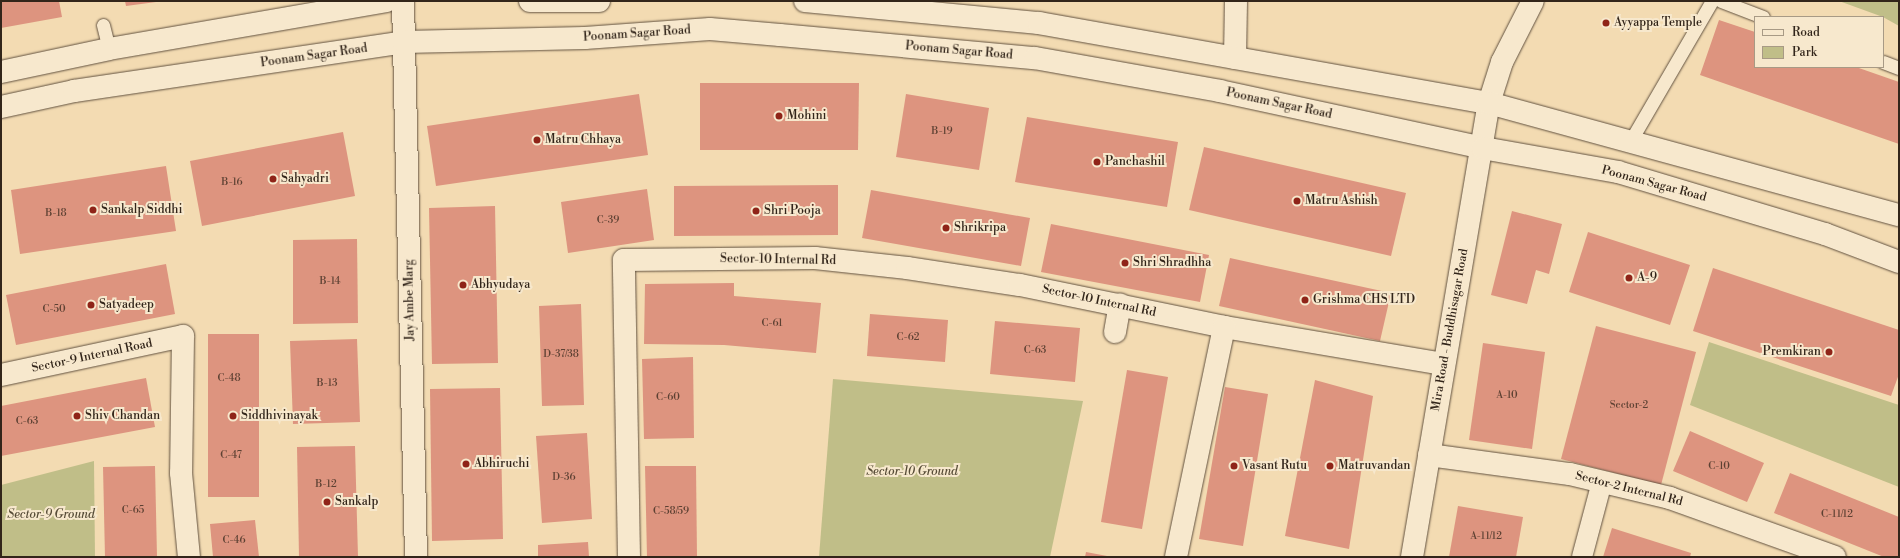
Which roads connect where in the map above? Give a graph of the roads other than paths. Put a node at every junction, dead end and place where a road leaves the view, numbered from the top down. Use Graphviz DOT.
graph roads {
  1 [pos="386,1"];
  2 [pos="403,1"];
  3 [pos="530,1"];
  4 [pos="599,1"];
  5 [pos="805,1"];
  6 [pos="1236,1"];
  7 [pos="1533,1"];
  8 [pos="1712,1"];
  9 [pos="1721,1"];
  10 [pos="1760,16"];
  11 [pos="103,24"];
  12 [pos="404,42"];
  13 [pos="109,49"];
  14 [pos="1235,58"];
  15 [pos="1884,62"];
  16 [pos="1899,68"];
  17 [pos="1,72"];
  18 [pos="1489,103"];
  19 [pos="1,107"];
  20 [pos="1631,140"];
  21 [pos="1483,148"];
  22 [pos="1899,215"];
  23 [pos="1899,262"];
  24 [pos="1120,304"];
  25 [pos="1224,327"];
  26 [pos="1115,332"];
  27 [pos="1442,364"];
  28 [pos="1,375"];
  29 [pos="1429,455"];
  30 [pos="1602,482"];
  31 [pos="1826,555"];
  32 [pos="189,557"];
  33 [pos="416,557"];
  34 [pos="629,557"];
  35 [pos="1176,557"];
  36 [pos="1412,557"];
  37 [pos="1582,557"];
  1 -- 13 [label="main road"];
  2 -- 12 [label="main road, Jay Ambe Marg"];
  3 -- 4 [label="main road"];
  5 -- 14 [label="main road"];
  6 -- 14 [label="main road"];
  7 -- 18 [label="main road, Mira Road - Buddhisagar Road"];
  8 -- 20 [label="lane"];
  9 -- 10 [label="lane"];
  11 -- 13 [label="lane"];
  12 -- 19 [label="main road, Poonam Sagar Road"];
  12 -- 21 [label="main road, Poonam Sagar Road"];
  12 -- 33 [label="main road, Jay Ambe Marg"];
  13 -- 17 [label="main road"];
  14 -- 18 [label="main road"];
  15 -- 16 [label="lane"];
  18 -- 20 [label="main road"];
  18 -- 21 [label="main road, Mira Road - Buddhisagar Road"];
  20 -- 22 [label="main road"];
  21 -- 23 [label="main road, Poonam Sagar Road"];
  21 -- 27 [label="main road, Mira Road - Buddhisagar Road"];
  24 -- 25 [label="main road, Sector-10 Internal Rd"];
  24 -- 26 [label="main road"];
  24 -- 34 [label="main road, Sector-10 Internal Rd"];
  25 -- 27 [label="main road, Sector-10 Internal Rd"];
  25 -- 35 [label="main road"];
  27 -- 29 [label="main road, Mira Road - Buddhisagar Road"];
  28 -- 32 [label="main road, Sector-9 Internal Road"];
  29 -- 30 [label="main road, Sector-2 Internal Rd"];
  29 -- 36 [label="main road, Mira Road - Buddhisagar Road"];
  30 -- 31 [label="main road, Sector-2 Internal Rd"];
  30 -- 37 [label="street"];
}
